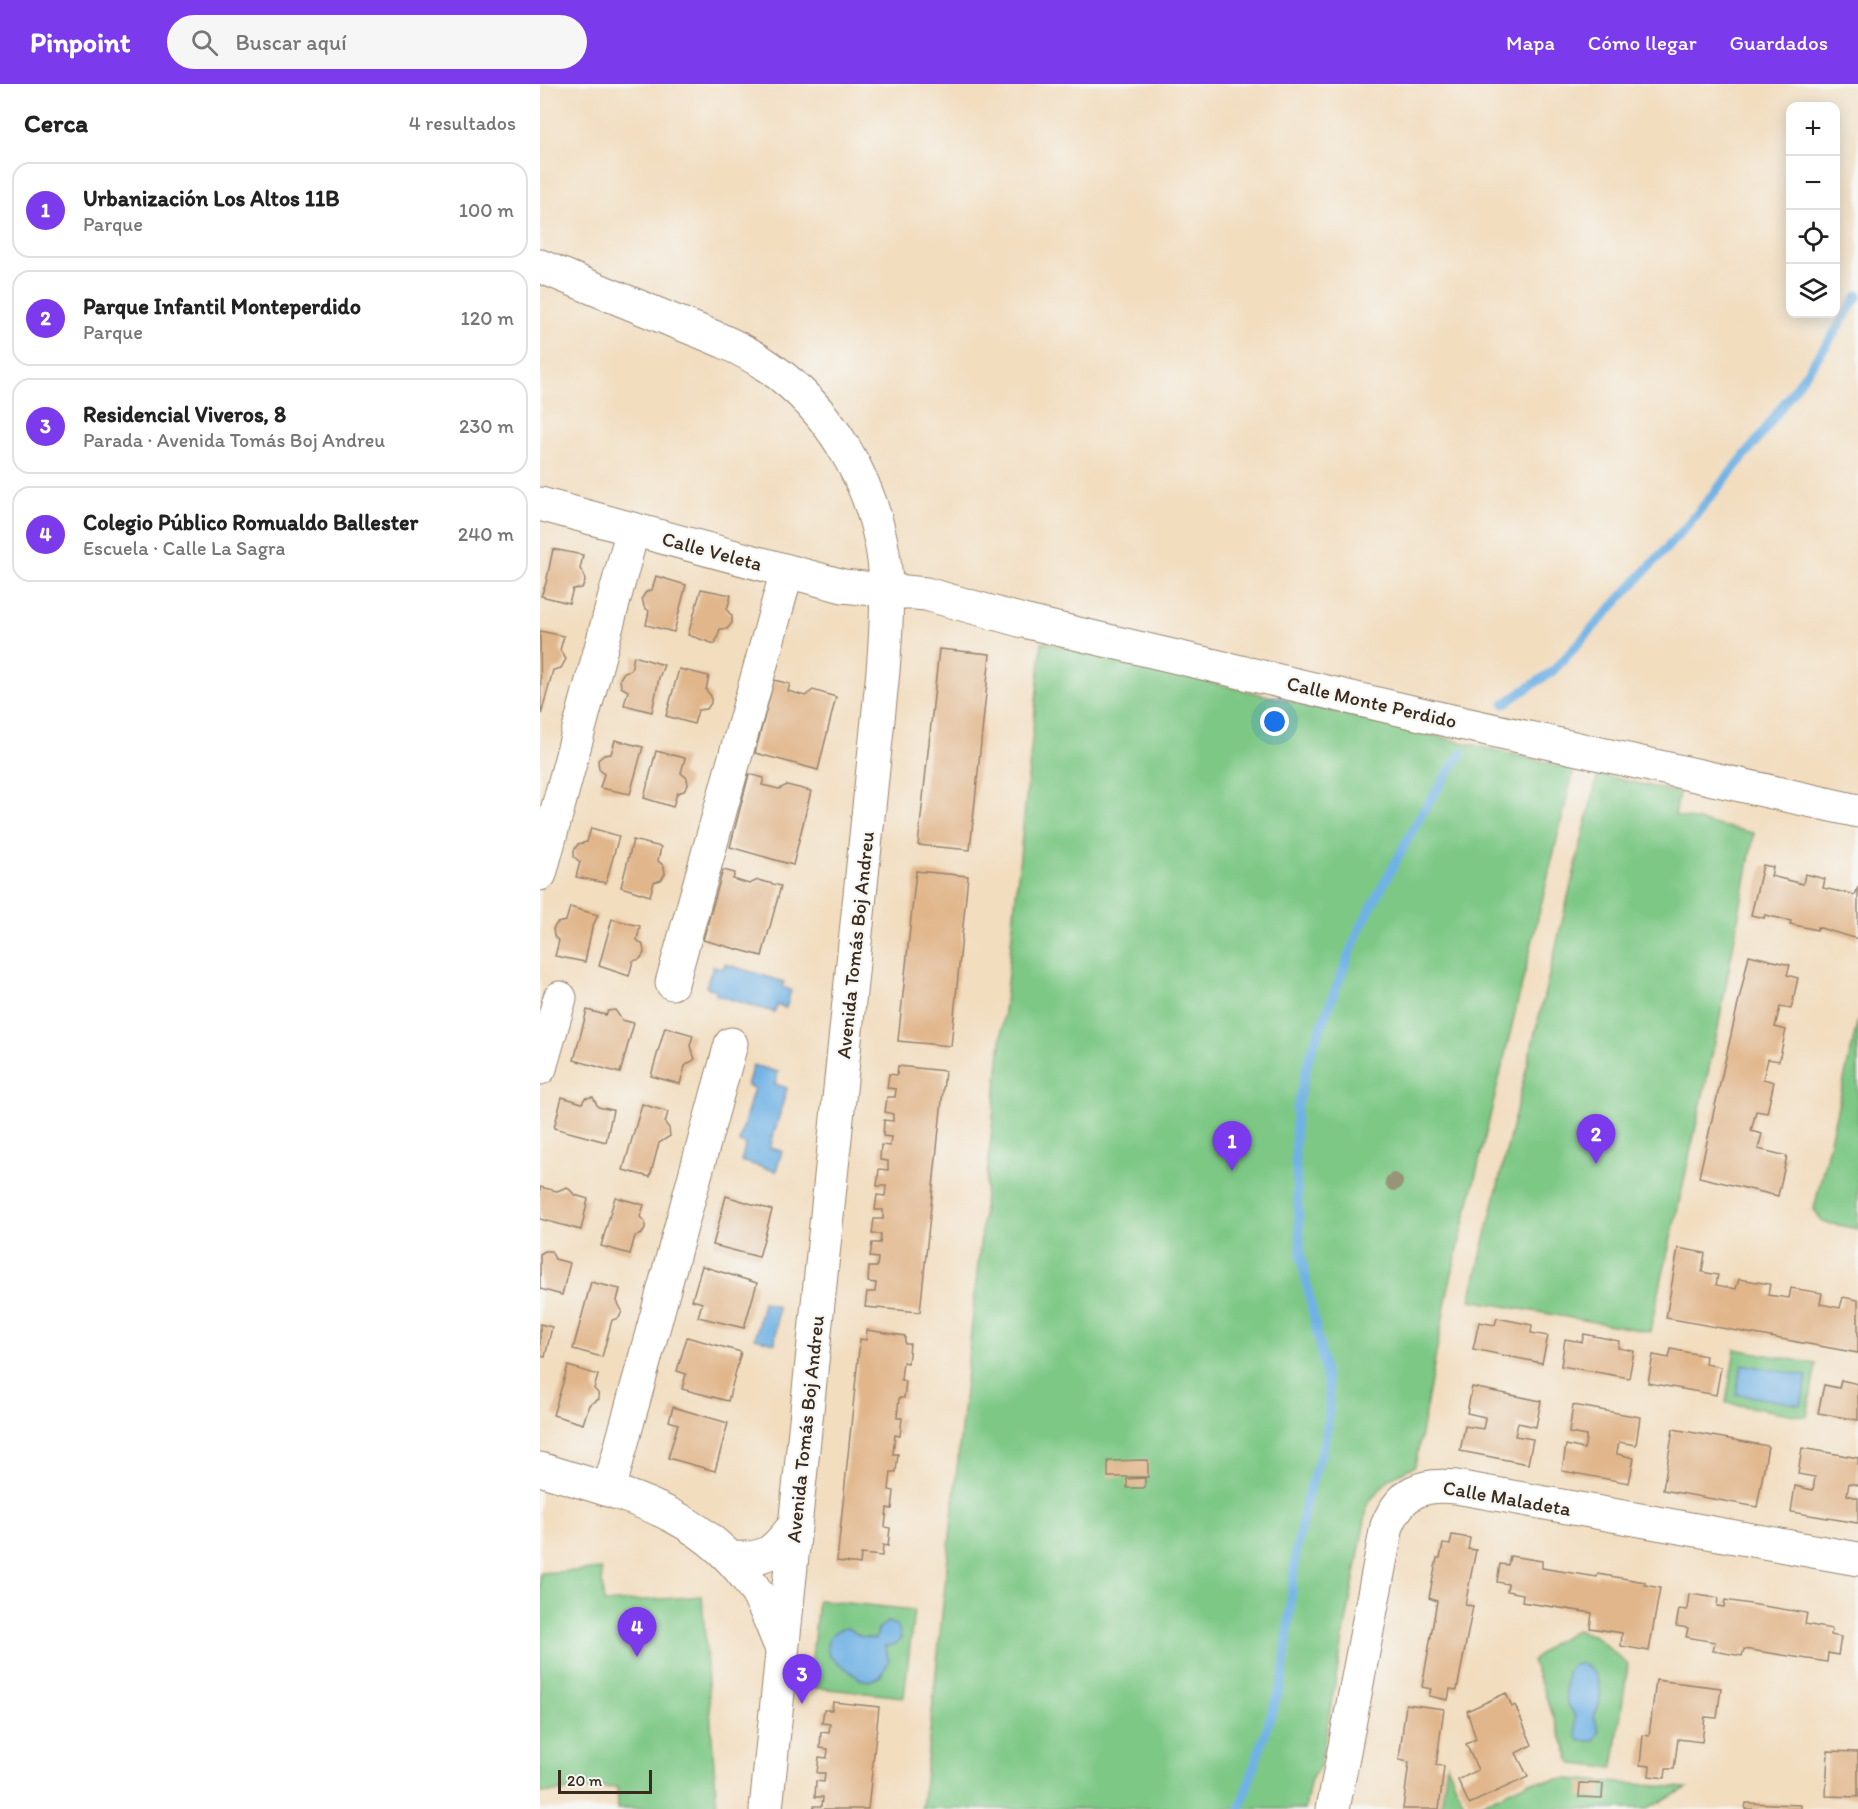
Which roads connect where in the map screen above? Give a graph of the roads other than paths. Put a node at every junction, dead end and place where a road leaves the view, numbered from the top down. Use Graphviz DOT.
graph roads {
  1 [pos="540,266"];
  2 [pos="540,504"];
  3 [pos="633,529"];
  4 [pos="787,571"];
  5 [pos="886,590"];
  6 [pos="1858,811"];
  7 [pos="540,874"];
  8 [pos="672,983"];
  9 [pos="561,998"];
  10 [pos="731,1044"];
  11 [pos="540,1068"];
  12 [pos="540,1470"];
  13 [pos="609,1490"];
  14 [pos="795,1525"];
  15 [pos="730,1558"];
  16 [pos="1858,1559"];
  17 [pos="782,1650"];
  18 [pos="766,1809"];
  19 [pos="1333,1809"];
  1 -- 5 [label="street, Avenida Tomás Boj Andreu"];
  2 -- 3 [label="street, Calle Veleta"];
  3 -- 4 [label="street, Calle Veleta"];
  3 -- 7 [label="street"];
  4 -- 5 [label="street, Calle Veleta"];
  4 -- 8 [label="street"];
  5 -- 6 [label="street, Calle Monte Perdido"];
  5 -- 14 [label="street, Avenida Tomás Boj Andreu"];
  9 -- 11 [label="street"];
  10 -- 13 [label="street"];
  12 -- 13 [label="street"];
  13 -- 15 [label="street"];
  14 -- 15 [label="street"];
  14 -- 17 [label="street, Avenida Tomás Boj Andreu"];
  15 -- 17 [label="street"];
  16 -- 19 [label="street, Calle Maladeta"];
  17 -- 18 [label="street, Avenida Tomás Boj Andreu"];
}
